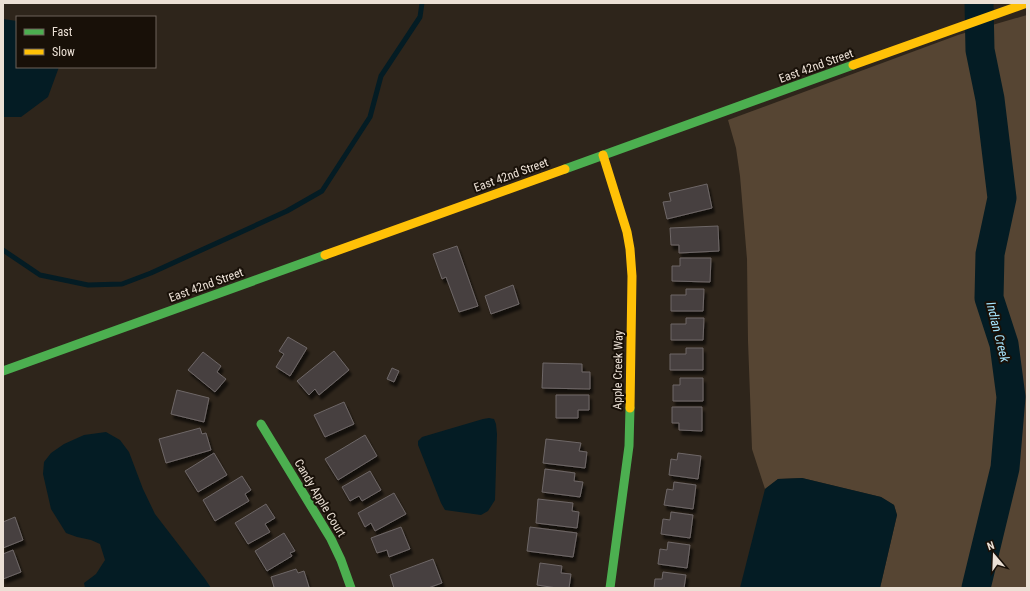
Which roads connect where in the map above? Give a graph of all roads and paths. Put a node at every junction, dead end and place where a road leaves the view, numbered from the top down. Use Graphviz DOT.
graph roads {
  1 [pos="1027,3"];
  2 [pos="603,155"];
  3 [pos="3,371"];
  4 [pos="261,424"];
  5 [pos="351,588"];
  6 [pos="610,588"];
  1 -- 2 [label="street, East 42nd Street"];
  2 -- 3 [label="street, East 42nd Street"];
  2 -- 6 [label="street, Apple Creek Way"];
  4 -- 5 [label="street, Candy Apple Court"];
}
